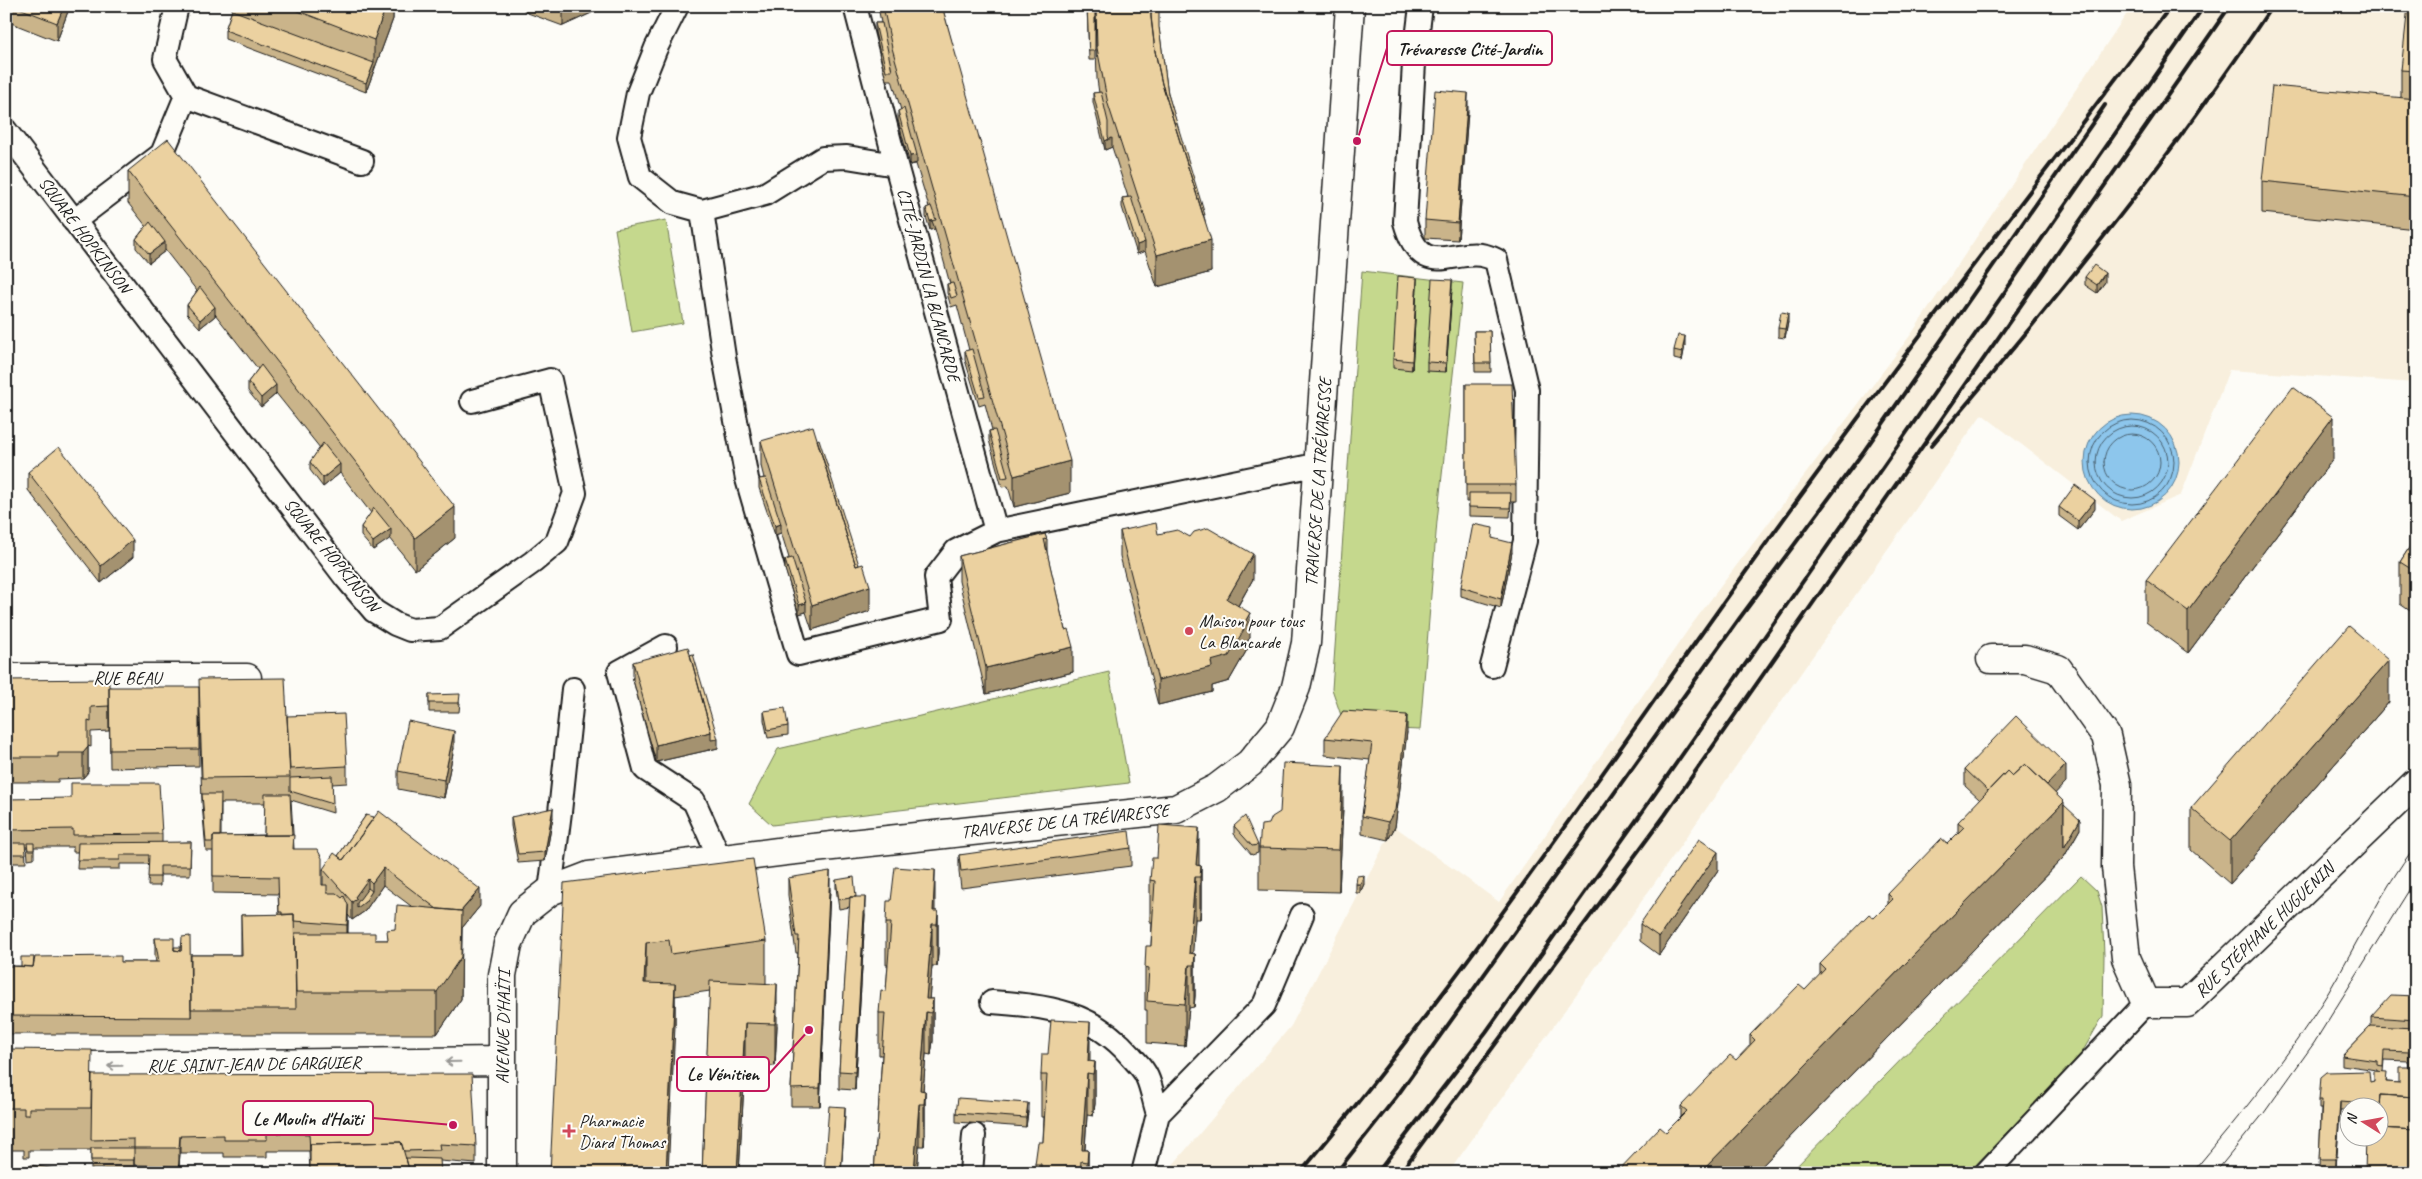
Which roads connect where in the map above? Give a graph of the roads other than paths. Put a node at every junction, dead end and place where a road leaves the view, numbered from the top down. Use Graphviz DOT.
graph roads {
  1 [pos="176,6"];
  2 [pos="676,6"];
  3 [pos="855,6"];
  4 [pos="1350,6"];
  5 [pos="1421,6"];
  6 [pos="186,96"];
  7 [pos="6,131"];
  8 [pos="362,161"];
  9 [pos="896,165"];
  10 [pos="702,211"];
  11 [pos="74,220"];
  12 [pos="472,400"];
  13 [pos="1320,464"];
  14 [pos="996,531"];
  15 [pos="666,646"];
  16 [pos="1992,659"];
  17 [pos="1492,666"];
  18 [pos="6,678"];
  19 [pos="247,678"];
  20 [pos="573,689"];
  21 [pos="2416,783"];
  22 [pos="720,859"];
  23 [pos="550,891"];
  24 [pos="1302,915"];
  25 [pos="992,1002"];
  26 [pos="2146,1003"];
  27 [pos="502,1061"];
  28 [pos="6,1067"];
  29 [pos="1158,1114"];
  30 [pos="974,1135"];
  31 [pos="502,1173"];
  32 [pos="971,1173"];
  33 [pos="1143,1173"];
  34 [pos="1986,1173"];
  1 -- 6 [label="lane"];
  2 -- 10 [label="lane"];
  3 -- 9 [label="lane"];
  4 -- 13 [label="street, TRAVERSE DE LA TRÉVARESSE"];
  5 -- 17 [label="lane"];
  6 -- 8 [label="lane"];
  6 -- 11 [label="lane"];
  7 -- 11 [label="lane, SQUARE HOPKINSON"];
  9 -- 10 [label="lane, CITÉ-JARDIN LA BLANCARDE"];
  9 -- 14 [label="lane, CITÉ-JARDIN LA BLANCARDE"];
  10 -- 14 [label="lane"];
  11 -- 12 [label="lane, SQUARE HOPKINSON"];
  13 -- 14 [label="lane"];
  13 -- 22 [label="street, TRAVERSE DE LA TRÉVARESSE"];
  15 -- 22 [label="lane"];
  16 -- 26 [label="street"];
  18 -- 19 [label="street, RUE BEAU"];
  20 -- 23 [label="lane"];
  21 -- 26 [label="street, RUE STÉPHANE HUGUENIN"];
  22 -- 23 [label="street, TRAVERSE DE LA TRÉVARESSE"];
  23 -- 27 [label="street, AVENUE D'HAÏTI"];
  24 -- 29 [label="lane"];
  25 -- 29 [label="lane"];
  26 -- 34 [label="lane"];
  27 -- 28 [label="street, RUE SAINT-JEAN DE GARGUIER, one-way"];
  27 -- 31 [label="street, AVENUE D'HAÏTI"];
  29 -- 33 [label="lane"];
  30 -- 32 [label="lane"];
}
